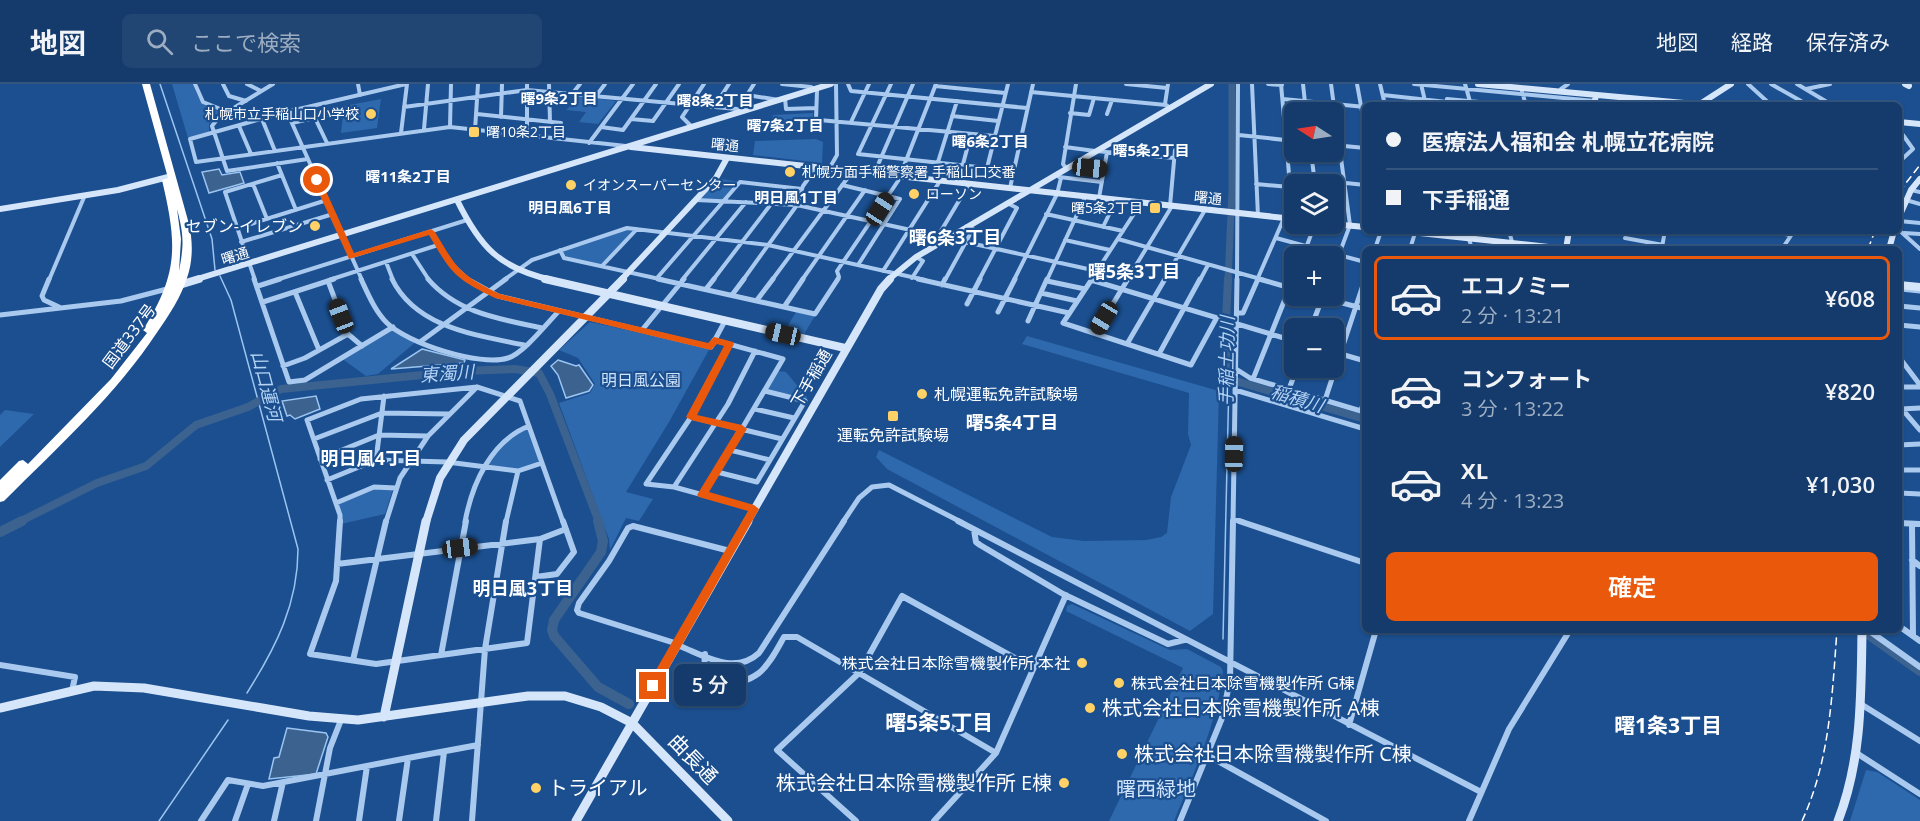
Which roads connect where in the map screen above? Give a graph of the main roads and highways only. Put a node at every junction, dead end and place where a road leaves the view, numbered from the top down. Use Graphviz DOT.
graph roads {
  1 [pos="140,84"];
  2 [pos="146,84"];
  3 [pos="169,177"];
  4 [pos="176,286"];
  5 [pos="0,487"];
  6 [pos="0,498"];
  1 -- 3 [label="highway, 国道337号"];
  2 -- 3 [label="highway, 国道337号"];
  3 -- 4 [label="highway, 国道337号"];
  4 -- 5 [label="highway, 国道337号"];
  4 -- 6 [label="highway, 国道337号"];
}
